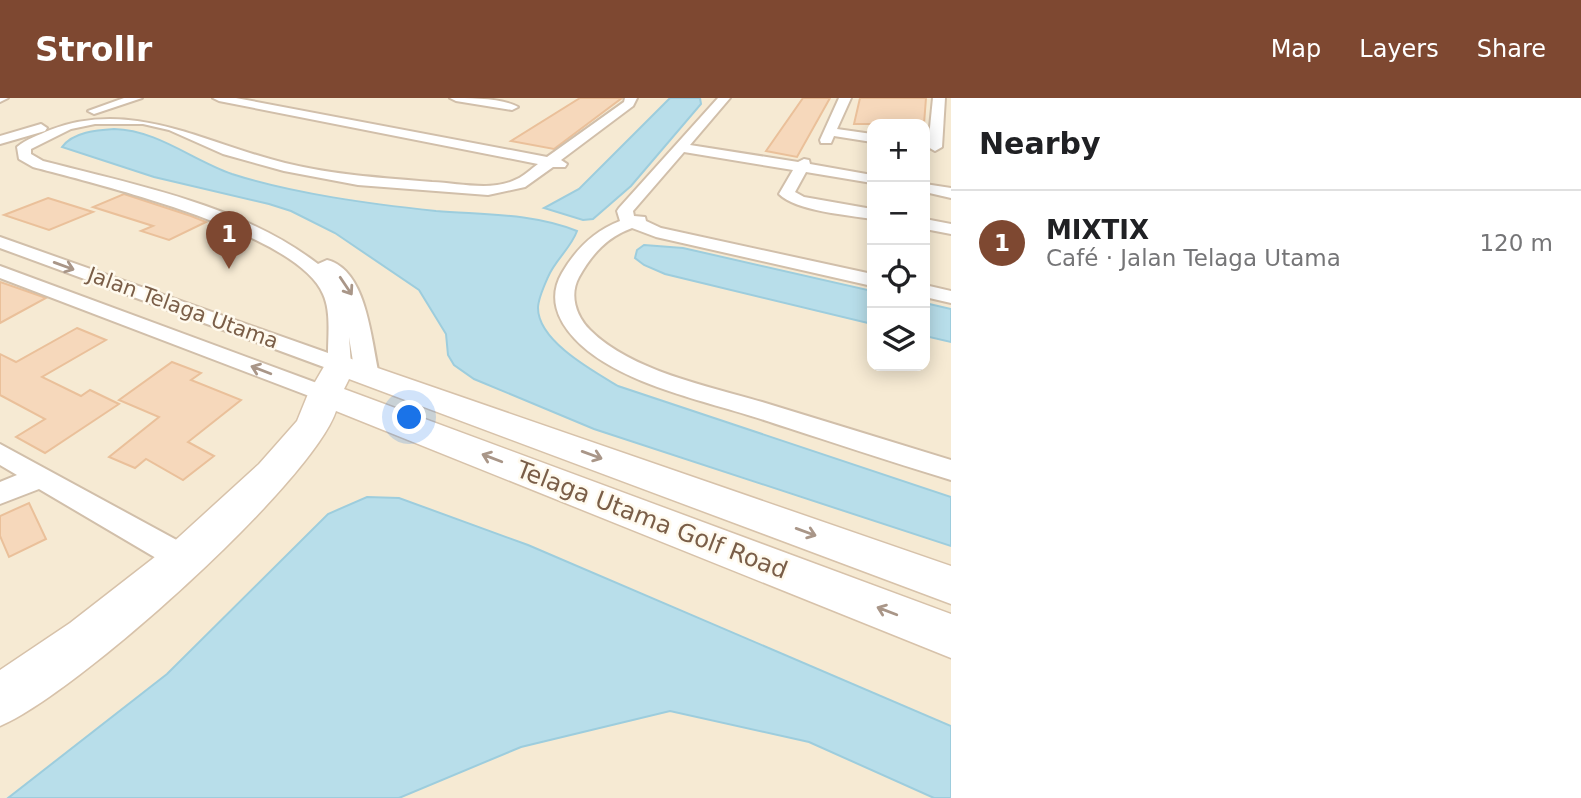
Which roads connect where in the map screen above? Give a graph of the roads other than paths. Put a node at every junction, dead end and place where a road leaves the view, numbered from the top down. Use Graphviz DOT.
graph roads {
  1 [pos="110,98"];
  2 [pos="136,98"];
  3 [pos="219,98"];
  4 [pos="262,98"];
  5 [pos="456,98"];
  6 [pos="631,98"];
  7 [pos="643,98"];
  8 [pos="724,98"];
  9 [pos="734,98"];
  10 [pos="845,98"];
  11 [pos="939,98"];
  12 [pos="86,106"];
  13 [pos="49,117"];
  14 [pos="492,121"];
  15 [pos="0,132"];
  16 [pos="867,138"];
  17 [pos="0,140"];
  18 [pos="687,145"];
  19 [pos="930,146"];
  20 [pos="951,150"];
  21 [pos="563,160"];
  22 [pos="803,165"];
  23 [pos="867,176"];
  24 [pos="930,184"];
  25 [pos="951,187"];
  26 [pos="930,189"];
  27 [pos="951,193"];
  28 [pos="867,213"];
  29 [pos="635,221"];
  30 [pos="930,225"];
  31 [pos="951,229"];
  32 [pos="0,242"];
  33 [pos="867,271"];
  34 [pos="0,272"];
  35 [pos="867,279"];
  36 [pos="930,284"];
  37 [pos="951,289"];
  38 [pos="930,292"];
  39 [pos="951,297"];
  40 [pos="339,392"];
  41 [pos="0,453"];
  42 [pos="951,471"];
  43 [pos="41,477"];
  44 [pos="0,493"];
  45 [pos="184,559"];
  46 [pos="951,584"];
  47 [pos="951,636"];
  48 [pos="0,700"];
  1 -- 12 [label="street"];
  2 -- 17 [label="street"];
  3 -- 21 [label="street"];
  4 -- 21 [label="street"];
  5 -- 14 [label="street"];
  6 -- 21 [label="street"];
  7 -- 21 [label="street"];
  8 -- 18 [label="street"];
  9 -- 18 [label="street"];
  10 -- 16 [label="street"];
  11 -- 19 [label="street"];
  13 -- 15 [label="street"];
  18 -- 22 [label="street"];
  18 -- 29 [label="street"];
  19 -- 20 [label="street"];
  21 -- 40 [label="street, one-way"];
  21 -- 40 [label="street"];
  22 -- 23 [label="street"];
  22 -- 28 [label="street"];
  24 -- 25 [label="street"];
  26 -- 27 [label="street"];
  29 -- 33 [label="street"];
  29 -- 35 [label="street"];
  29 -- 42 [label="street"];
  30 -- 31 [label="street"];
  32 -- 40 [label="street, Jalan Telaga Utama, one-way"];
  40 -- 34 [label="street, Jalan Telaga Utama, one-way"];
  36 -- 37 [label="street"];
  38 -- 39 [label="street"];
  40 -- 45 [label="main road"];
  40 -- 46 [label="main road, Telaga Utama Golf Road, one-way"];
  47 -- 40 [label="main road, Telaga Utama Golf Road, one-way"];
  41 -- 43 [label="street"];
  43 -- 44 [label="street"];
  43 -- 45 [label="street"];
  45 -- 48 [label="main road"];
}
